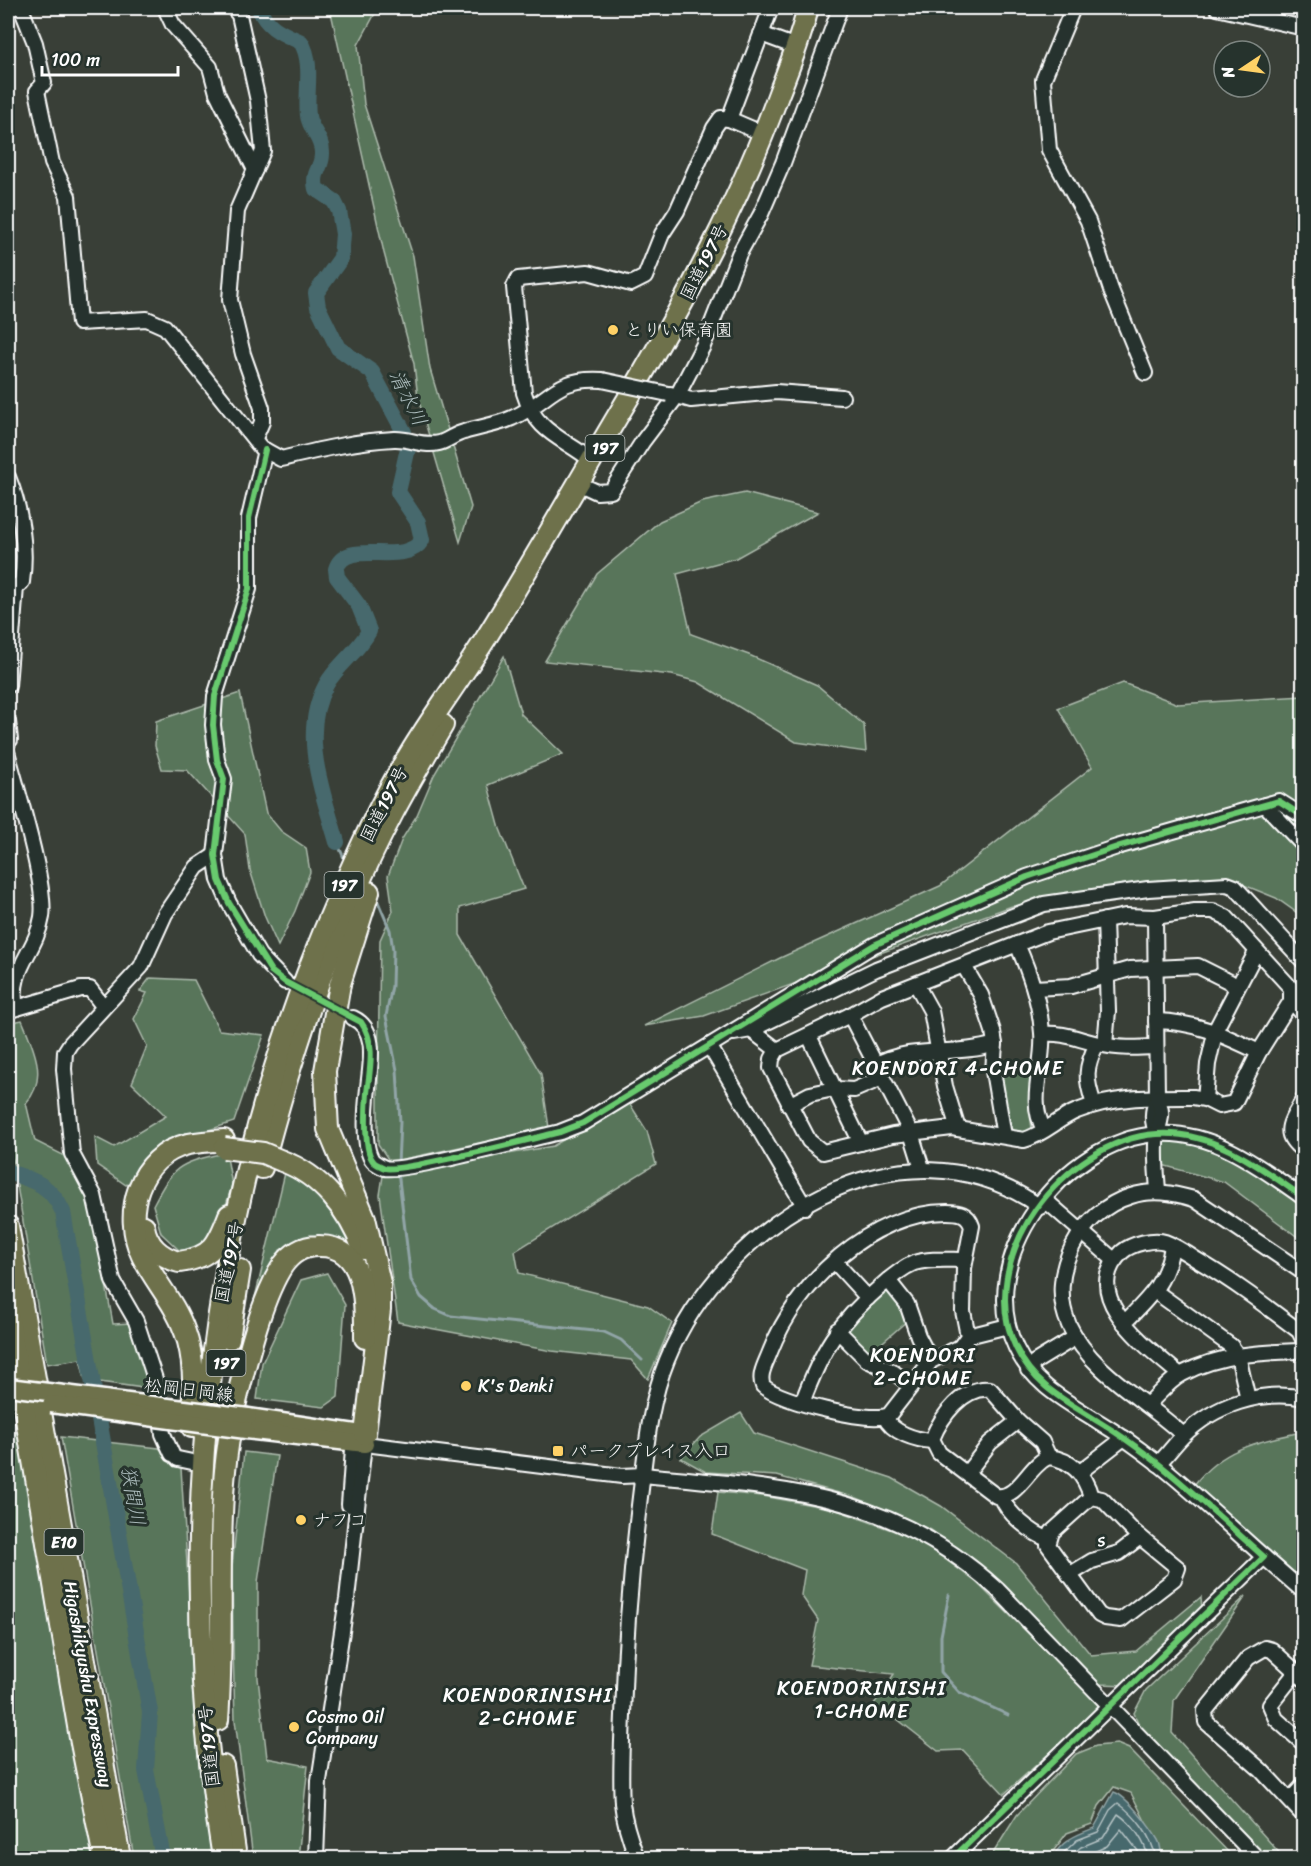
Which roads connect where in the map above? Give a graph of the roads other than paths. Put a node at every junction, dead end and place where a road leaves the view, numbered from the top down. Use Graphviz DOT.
graph roads {
  1 [pos="21,8"];
  2 [pos="165,8"];
  3 [pos="233,8"];
  4 [pos="771,8"];
  5 [pos="808,8"];
  6 [pos="816,8"];
  7 [pos="840,8"];
  8 [pos="1073,8"];
  9 [pos="1217,8"];
  10 [pos="1304,28"];
  11 [pos="761,34"];
  12 [pos="796,47"];
  13 [pos="729,118"];
  14 [pos="764,134"];
  15 [pos="255,170"];
  16 [pos="1144,373"];
  17 [pos="673,395"];
  18 [pos="842,397"];
  19 [pos="529,409"];
  20 [pos="255,438"];
  21 [pos="265,450"];
  22 [pos="591,460"];
  23 [pos="8,477"];
  24 [pos="582,485"];
  25 [pos="8,686"];
  26 [pos="8,721"];
  27 [pos="434,741"];
  28 [pos="8,742"];
  29 [pos="8,754"];
  30 [pos="1265,805"];
  31 [pos="1304,817"];
  32 [pos="1304,846"];
  33 [pos="215,855"];
  34 [pos="1155,917"];
  35 [pos="1105,920"];
  36 [pos="1017,944"];
  37 [pos="1256,952"];
  38 [pos="1304,962"];
  39 [pos="964,966"];
  40 [pos="1156,968"];
  41 [pos="1106,977"];
  42 [pos="285,982"];
  43 [pos="916,984"];
  44 [pos="1034,988"];
  45 [pos="1236,989"];
  46 [pos="1291,1001"];
  47 [pos="103,1006"];
  48 [pos="12,1009"];
  49 [pos="1304,1015"];
  50 [pos="850,1016"];
  51 [pos="353,1018"];
  52 [pos="1156,1021"];
  53 [pos="288,1024"];
  54 [pos="751,1030"];
  55 [pos="1215,1031"];
  56 [pos="1043,1034"];
  57 [pos="726,1035"];
  58 [pos="809,1036"];
  59 [pos="995,1044"];
  60 [pos="1101,1045"];
  61 [pos="710,1047"];
  62 [pos="1156,1047"];
  63 [pos="777,1050"];
  64 [pos="940,1051"];
  65 [pos="1259,1052"];
  66 [pos="875,1065"];
  67 [pos="882,1078"];
  68 [pos="834,1089"];
  69 [pos="1157,1097"];
  70 [pos="1304,1098"];
  71 [pos="1205,1099"];
  72 [pos="1094,1104"];
  73 [pos="789,1105"];
  74 [pos="958,1129"];
  75 [pos="1044,1129"];
  76 [pos="910,1132"];
  77 [pos="1157,1134"];
  78 [pos="1004,1136"];
  79 [pos="861,1143"];
  80 [pos="224,1144"];
  81 [pos="1304,1151"];
  82 [pos="282,1157"];
  83 [pos="922,1168"];
  84 [pos="1158,1191"];
  85 [pos="1304,1198"];
  86 [pos="1042,1203"];
  87 [pos="805,1207"];
  88 [pos="8,1226"];
  89 [pos="368,1232"];
  90 [pos="1081,1232"];
  91 [pos="1172,1246"];
  92 [pos="964,1260"];
  93 [pos="1114,1260"];
  94 [pos="835,1262"];
  95 [pos="1304,1274"];
  96 [pos="888,1280"];
  97 [pos="1155,1292"];
  98 [pos="868,1298"];
  99 [pos="8,1313"];
  100 [pos="1124,1323"];
  101 [pos="1008,1326"];
  102 [pos="837,1330"];
  103 [pos="968,1336"];
  104 [pos="1076,1337"];
  105 [pos="365,1338"];
  106 [pos="1304,1341"];
  107 [pos="8,1351"];
  108 [pos="1304,1351"];
  109 [pos="1238,1356"];
  110 [pos="931,1361"];
  111 [pos="1028,1370"];
  112 [pos="1180,1375"];
  113 [pos="911,1385"];
  114 [pos="8,1387"];
  115 [pos="8,1398"];
  116 [pos="1304,1398"];
  117 [pos="1248,1399"];
  118 [pos="802,1403"];
  119 [pos="1148,1405"];
  120 [pos="885,1417"];
  121 [pos="1018,1421"];
  122 [pos="247,1423"];
  123 [pos="27,1431"];
  124 [pos="1118,1435"];
  125 [pos="1183,1435"];
  126 [pos="359,1438"];
  127 [pos="932,1441"];
  128 [pos="1049,1457"];
  129 [pos="180,1459"];
  130 [pos="1158,1464"];
  131 [pos="1080,1472"];
  132 [pos="967,1473"];
  133 [pos="642,1475"];
  134 [pos="1002,1497"];
  135 [pos="1091,1497"];
  136 [pos="1140,1538"];
  137 [pos="1048,1539"];
  138 [pos="1264,1557"];
  139 [pos="1069,1575"];
  140 [pos="199,1591"];
  141 [pos="1304,1592"];
  142 [pos="1300,1676"];
  143 [pos="1110,1706"];
  144 [pos="218,1720"];
  145 [pos="1304,1744"];
  146 [pos="319,1781"];
  147 [pos="1304,1785"];
  148 [pos="1290,1800"];
  149 [pos="1304,1816"];
  150 [pos="104,1858"];
  151 [pos="120,1858"];
  152 [pos="223,1858"];
  153 [pos="236,1858"];
  154 [pos="308,1858"];
  155 [pos="316,1858"];
  156 [pos="637,1858"];
  157 [pos="953,1858"];
  158 [pos="1257,1858"];
  1 -- 20 [label="street"];
  2 -- 15 [label="street"];
  3 -- 15 [label="street"];
  4 -- 11 [label="street"];
  5 -- 12 [label="highway, 国道197号 / 197"];
  6 -- 24 [label="highway, 国道197号 / 197"];
  7 -- 17 [label="street"];
  8 -- 16 [label="street"];
  9 -- 10 [label="street"];
  11 -- 12 [label="street"];
  11 -- 13 [label="street"];
  12 -- 14 [label="highway, 国道197号 / 197"];
  13 -- 14 [label="street"];
  13 -- 19 [label="street"];
  14 -- 22 [label="highway, 国道197号 / 197"];
  15 -- 20 [label="street"];
  17 -- 18 [label="street"];
  17 -- 19 [label="street, bridge"];
  17 -- 24 [label="street"];
  19 -- 21 [label="street"];
  19 -- 22 [label="street"];
  20 -- 21 [label="street"];
  21 -- 33 [label="street"];
  22 -- 53 [label="highway, 国道197号 / 197"];
  23 -- 25 [label="street"];
  24 -- 27 [label="highway, 国道197号 / 197"];
  26 -- 28 [label="street"];
  27 -- 89 [label="highway"];
  27 -- 144 [label="highway, 国道197号 / 197"];
  29 -- 48 [label="street"];
  30 -- 31 [label="street"];
  30 -- 32 [label="street"];
  30 -- 57 [label="street"];
  33 -- 42 [label="street"];
  33 -- 47 [label="street"];
  34 -- 35 [label="street"];
  34 -- 37 [label="street"];
  34 -- 40 [label="street"];
  35 -- 36 [label="street"];
  35 -- 41 [label="street"];
  36 -- 39 [label="street"];
  36 -- 44 [label="street"];
  37 -- 45 [label="street"];
  37 -- 46 [label="street"];
  38 -- 54 [label="street"];
  39 -- 43 [label="street"];
  39 -- 59 [label="street"];
  40 -- 41 [label="street"];
  40 -- 45 [label="street"];
  40 -- 52 [label="street"];
  41 -- 44 [label="street"];
  41 -- 60 [label="street"];
  43 -- 50 [label="street"];
  43 -- 64 [label="street"];
  44 -- 56 [label="street"];
  45 -- 55 [label="street"];
  46 -- 49 [label="street"];
  46 -- 65 [label="street"];
  47 -- 48 [label="street"];
  47 -- 129 [label="street"];
  50 -- 58 [label="street"];
  50 -- 66 [label="street"];
  51 -- 61 [label="street"];
  52 -- 55 [label="street"];
  52 -- 62 [label="street"];
  53 -- 80 [label="highway"];
  53 -- 140 [label="highway, 国道197号 / 197"];
  54 -- 57 [label="street"];
  54 -- 63 [label="street"];
  55 -- 65 [label="street"];
  55 -- 71 [label="street"];
  56 -- 60 [label="street"];
  56 -- 75 [label="street"];
  57 -- 61 [label="street"];
  58 -- 63 [label="street"];
  58 -- 68 [label="street"];
  59 -- 64 [label="street"];
  59 -- 78 [label="street"];
  60 -- 62 [label="street"];
  60 -- 72 [label="street"];
  61 -- 87 [label="street"];
  62 -- 69 [label="street"];
  63 -- 73 [label="street"];
  64 -- 66 [label="street"];
  64 -- 74 [label="street"];
  65 -- 71 [label="street"];
  66 -- 67 [label="street"];
  67 -- 68 [label="street"];
  67 -- 76 [label="street"];
  68 -- 73 [label="street"];
  68 -- 79 [label="street"];
  69 -- 71 [label="street"];
  69 -- 72 [label="street"];
  69 -- 77 [label="street"];
  70 -- 81 [label="street"];
  72 -- 75 [label="street"];
  73 -- 79 [label="street"];
  74 -- 76 [label="street"];
  74 -- 78 [label="street"];
  75 -- 78 [label="street"];
  76 -- 79 [label="street"];
  76 -- 83 [label="street"];
  77 -- 84 [label="street"];
  77 -- 85 [label="street"];
  77 -- 86 [label="street"];
  80 -- 82 [label="highway"];
  80 -- 129 [label="highway"];
  82 -- 89 [label="highway"];
  82 -- 105 [label="highway"];
  83 -- 86 [label="street"];
  83 -- 87 [label="street"];
  84 -- 90 [label="street"];
  84 -- 95 [label="street"];
  86 -- 90 [label="street"];
  86 -- 101 [label="street"];
  87 -- 133 [label="street"];
  88 -- 151 [label="highway, Higashikyushu Expressway / E10"];
  89 -- 126 [label="highway"];
  90 -- 93 [label="street"];
  90 -- 104 [label="street"];
  91 -- 93 [label="street"];
  91 -- 97 [label="street"];
  91 -- 106 [label="street"];
  92 -- 94 [label="street"];
  92 -- 96 [label="street"];
  92 -- 103 [label="street"];
  93 -- 100 [label="street"];
  94 -- 98 [label="street"];
  94 -- 118 [label="street"];
  96 -- 98 [label="street"];
  96 -- 110 [label="street"];
  97 -- 100 [label="street"];
  97 -- 109 [label="street"];
  98 -- 102 [label="street"];
  99 -- 123 [label="highway, Higashikyushu Expressway / E10"];
  100 -- 112 [label="street"];
  101 -- 103 [label="street"];
  101 -- 111 [label="street"];
  102 -- 113 [label="street"];
  102 -- 118 [label="street"];
  103 -- 110 [label="street"];
  104 -- 111 [label="street"];
  104 -- 119 [label="street"];
  105 -- 126 [label="highway"];
  105 -- 144 [label="highway"];
  107 -- 123 [label="highway"];
  108 -- 109 [label="street"];
  109 -- 112 [label="street"];
  109 -- 117 [label="street"];
  110 -- 113 [label="street"];
  111 -- 124 [label="street"];
  112 -- 119 [label="street"];
  113 -- 120 [label="street"];
  114 -- 122 [label="main road, 松岡日岡線, bridge"];
  115 -- 122 [label="main road, 松岡日岡線, bridge"];
  116 -- 117 [label="street"];
  117 -- 125 [label="street"];
  118 -- 120 [label="street"];
  119 -- 125 [label="street"];
  120 -- 127 [label="street"];
  121 -- 127 [label="street"];
  121 -- 128 [label="street"];
  121 -- 132 [label="street"];
  122 -- 126 [label="main road, 松岡日岡線"];
  123 -- 150 [label="highway, Higashikyushu Expressway / E10"];
  124 -- 130 [label="street"];
  124 -- 131 [label="street"];
  125 -- 130 [label="street"];
  126 -- 133 [label="street"];
  126 -- 146 [label="street"];
  127 -- 132 [label="street"];
  128 -- 131 [label="street"];
  128 -- 134 [label="street"];
  129 -- 140 [label="highway"];
  130 -- 138 [label="street"];
  131 -- 135 [label="street"];
  132 -- 134 [label="street"];
  133 -- 143 [label="street"];
  133 -- 156 [label="street"];
  134 -- 137 [label="street"];
  135 -- 136 [label="street"];
  135 -- 137 [label="street"];
  136 -- 139 [label="street, s"];
  136 -- 139 [label="street"];
  137 -- 139 [label="street"];
  138 -- 141 [label="street"];
  138 -- 143 [label="street"];
  140 -- 152 [label="highway, 国道197号 / 197"];
  142 -- 145 [label="street"];
  142 -- 148 [label="street"];
  143 -- 157 [label="street"];
  143 -- 158 [label="street"];
  144 -- 153 [label="highway, 国道197号 / 197"];
  146 -- 154 [label="street"];
  146 -- 155 [label="street"];
  147 -- 148 [label="street"];
  148 -- 149 [label="street"];
}
